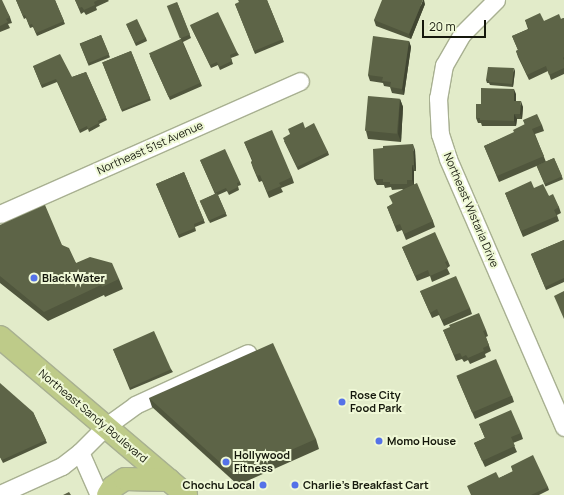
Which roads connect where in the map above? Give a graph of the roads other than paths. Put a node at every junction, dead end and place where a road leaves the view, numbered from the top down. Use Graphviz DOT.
graph roads {
  1 [pos="496,0"];
  2 [pos="300,81"];
  3 [pos="0,214"];
  4 [pos="0,337"];
  5 [pos="248,353"];
  6 [pos="105,426"];
  7 [pos="564,427"];
  8 [pos="80,452"];
  9 [pos="169,480"];
  10 [pos="0,494"];
  11 [pos="100,495"];
  12 [pos="108,495"];
  13 [pos="186,495"];
  1 -- 7 [label="street, Northeast Wistaria Drive"];
  2 -- 3 [label="street, Northeast 51st Avenue"];
  4 -- 6 [label="main road, Northeast Sandy Boulevard"];
  5 -- 6 [label="street"];
  6 -- 8 [label="street"];
  6 -- 9 [label="main road, Northeast Sandy Boulevard"];
  8 -- 10 [label="street"];
  8 -- 11 [label="street"];
  9 -- 12 [label="main road"];
  9 -- 13 [label="main road, Northeast Sandy Boulevard"];
}
